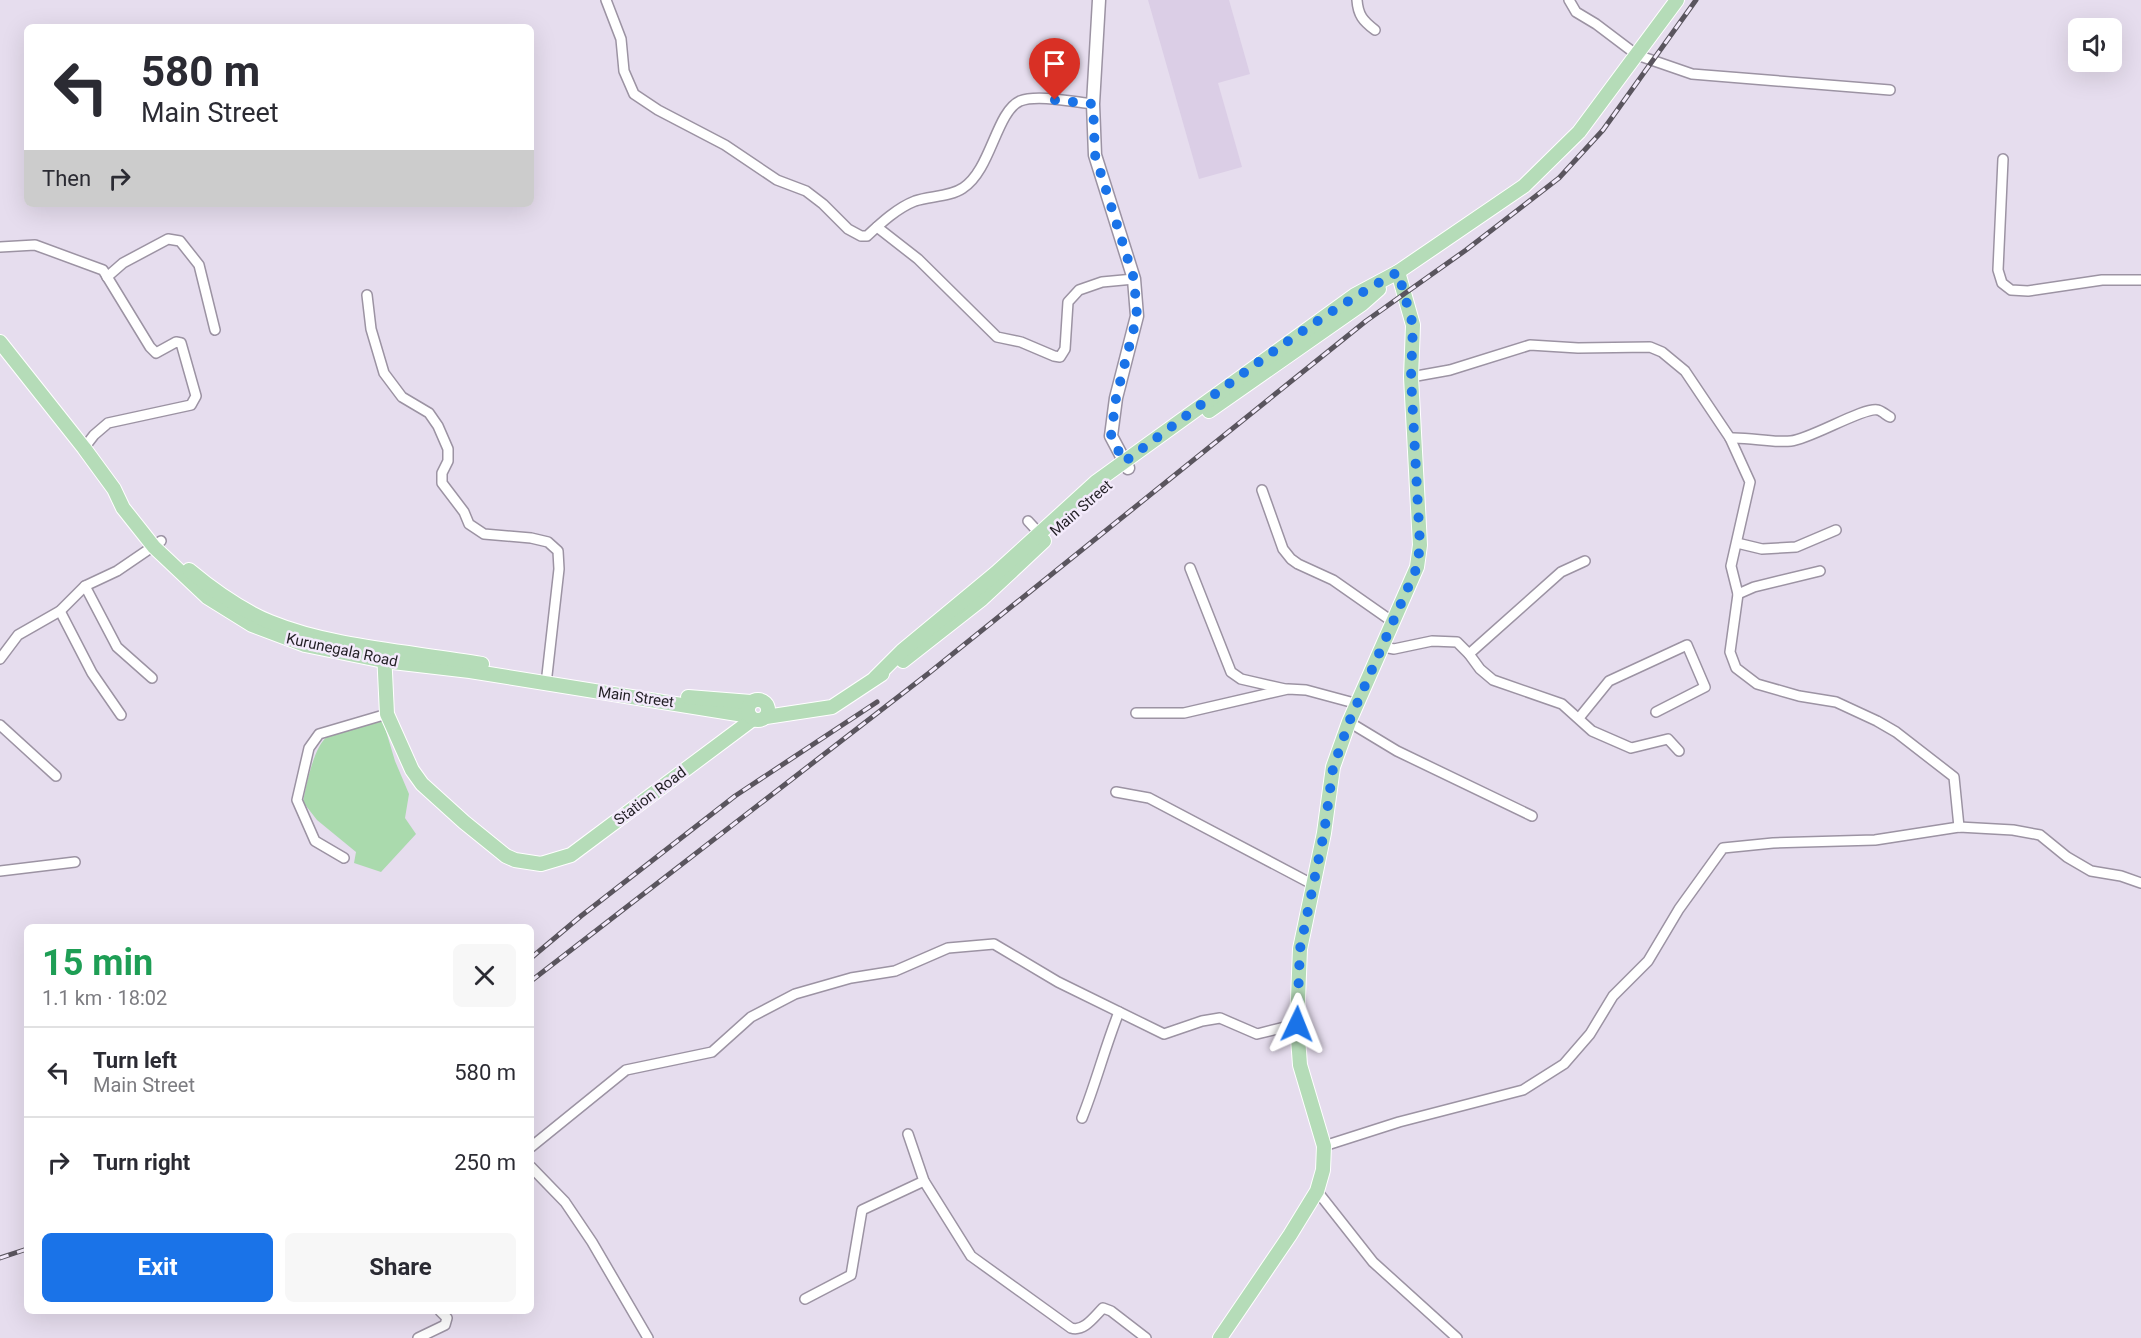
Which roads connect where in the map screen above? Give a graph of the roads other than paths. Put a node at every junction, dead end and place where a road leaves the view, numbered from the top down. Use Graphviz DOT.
graph roads {
  1 [pos="606,0"];
  2 [pos="1099,0"];
  3 [pos="1357,0"];
  4 [pos="1569,0"];
  5 [pos="1677,0"];
  6 [pos="1374,30"];
  7 [pos="1637,55"];
  8 [pos="1890,90"];
  9 [pos="1093,104"];
  10 [pos="2003,159"];
  11 [pos="877,227"];
  12 [pos="0,247"];
  13 [pos="1398,272"];
  14 [pos="107,277"];
  15 [pos="1134,279"];
  16 [pos="2141,280"];
  17 [pos="367,295"];
  18 [pos="215,330"];
  19 [pos="0,342"];
  20 [pos="1411,377"];
  21 [pos="1890,417"];
  22 [pos="1730,438"];
  23 [pos="84,448"];
  24 [pos="1126,465"];
  25 [pos="1262,490"];
  26 [pos="1028,520"];
  27 [pos="1836,530"];
  28 [pos="1039,532"];
  29 [pos="1737,543"];
  30 [pos="157,544"];
  31 [pos="1585,561"];
  32 [pos="1190,568"];
  33 [pos="1820,571"];
  34 [pos="85,586"];
  35 [pos="1738,594"];
  36 [pos="60,611"];
  37 [pos="1393,622"];
  38 [pos="1383,647"];
  39 [pos="1470,654"];
  40 [pos="384,655"];
  41 [pos="0,659"];
  42 [pos="152,678"];
  43 [pos="875,678"];
  44 [pos="552,682"];
  45 [pos="1288,689"];
  46 [pos="1358,705"];
  47 [pos="757,712"];
  48 [pos="1656,712"];
  49 [pos="1136,713"];
  50 [pos="387,714"];
  51 [pos="121,715"];
  52 [pos="1579,718"];
  53 [pos="1349,722"];
  54 [pos="0,725"];
  55 [pos="1679,751"];
  56 [pos="56,776"];
  57 [pos="1116,792"];
  58 [pos="1532,816"];
  59 [pos="1959,827"];
  60 [pos="344,858"];
  61 [pos="75,862"];
  62 [pos="0,871"];
  63 [pos="2141,883"];
  64 [pos="1312,884"];
  65 [pos="1119,1012"];
  66 [pos="1297,1024"];
  67 [pos="1082,1118"];
  68 [pos="908,1134"];
  69 [pos="534,1145"];
  70 [pos="1324,1146"];
  71 [pos="534,1170"];
  72 [pos="924,1181"];
  73 [pos="1317,1191"];
  74 [pos="805,1299"];
  75 [pos="443,1314"];
  76 [pos="418,1338"];
  77 [pos="648,1338"];
  78 [pos="1146,1338"];
  79 [pos="1220,1338"];
  80 [pos="1457,1338"];
  1 -- 11 [label="street"];
  2 -- 9 [label="street"];
  3 -- 6 [label="street"];
  4 -- 7 [label="street"];
  5 -- 7 [label="main road, Main Street"];
  7 -- 8 [label="street"];
  7 -- 13 [label="main road, Main Street"];
  9 -- 11 [label="street"];
  9 -- 15 [label="street"];
  10 -- 16 [label="street"];
  11 -- 15 [label="street"];
  12 -- 14 [label="street"];
  13 -- 20 [label="main road"];
  13 -- 24 [label="main road, Main Street"];
  14 -- 18 [label="street"];
  14 -- 23 [label="street"];
  15 -- 24 [label="street"];
  17 -- 44 [label="street"];
  19 -- 23 [label="main road, Kurunegala Road"];
  20 -- 22 [label="street"];
  20 -- 37 [label="main road"];
  21 -- 22 [label="street"];
  22 -- 29 [label="street"];
  23 -- 30 [label="main road, Kurunegala Road"];
  24 -- 28 [label="main road, Main Street"];
  24 -- 43 [label="main road, Main Street"];
  25 -- 37 [label="street"];
  26 -- 28 [label="street"];
  27 -- 29 [label="street"];
  28 -- 43 [label="main road, Main Street"];
  29 -- 35 [label="street"];
  30 -- 34 [label="street"];
  30 -- 40 [label="main road, Kurunegala Road"];
  31 -- 39 [label="street"];
  32 -- 45 [label="street"];
  33 -- 35 [label="street"];
  34 -- 36 [label="street"];
  34 -- 42 [label="street"];
  35 -- 59 [label="street"];
  36 -- 41 [label="street"];
  36 -- 51 [label="street"];
  37 -- 38 [label="main road"];
  38 -- 39 [label="street"];
  38 -- 46 [label="main road"];
  39 -- 52 [label="street"];
  40 -- 44 [label="main road, Kurunegala Road"];
  40 -- 50 [label="main road"];
  43 -- 47 [label="main road, Main Street"];
  44 -- 47 [label="main road, Main Street"];
  45 -- 46 [label="street"];
  45 -- 49 [label="street"];
  46 -- 53 [label="main road"];
  47 -- 50 [label="main road, Station Road"];
  48 -- 52 [label="street"];
  50 -- 60 [label="street"];
  52 -- 55 [label="street"];
  53 -- 58 [label="street"];
  53 -- 64 [label="main road"];
  54 -- 56 [label="street"];
  57 -- 64 [label="street"];
  59 -- 63 [label="street"];
  59 -- 70 [label="street"];
  61 -- 62 [label="street"];
  64 -- 66 [label="main road"];
  65 -- 66 [label="street"];
  65 -- 67 [label="street"];
  65 -- 69 [label="street"];
  66 -- 70 [label="main road"];
  68 -- 72 [label="street"];
  70 -- 73 [label="main road"];
  71 -- 77 [label="street"];
  72 -- 74 [label="street"];
  72 -- 78 [label="street"];
  73 -- 79 [label="main road"];
  73 -- 80 [label="street"];
  75 -- 76 [label="street"];
}
